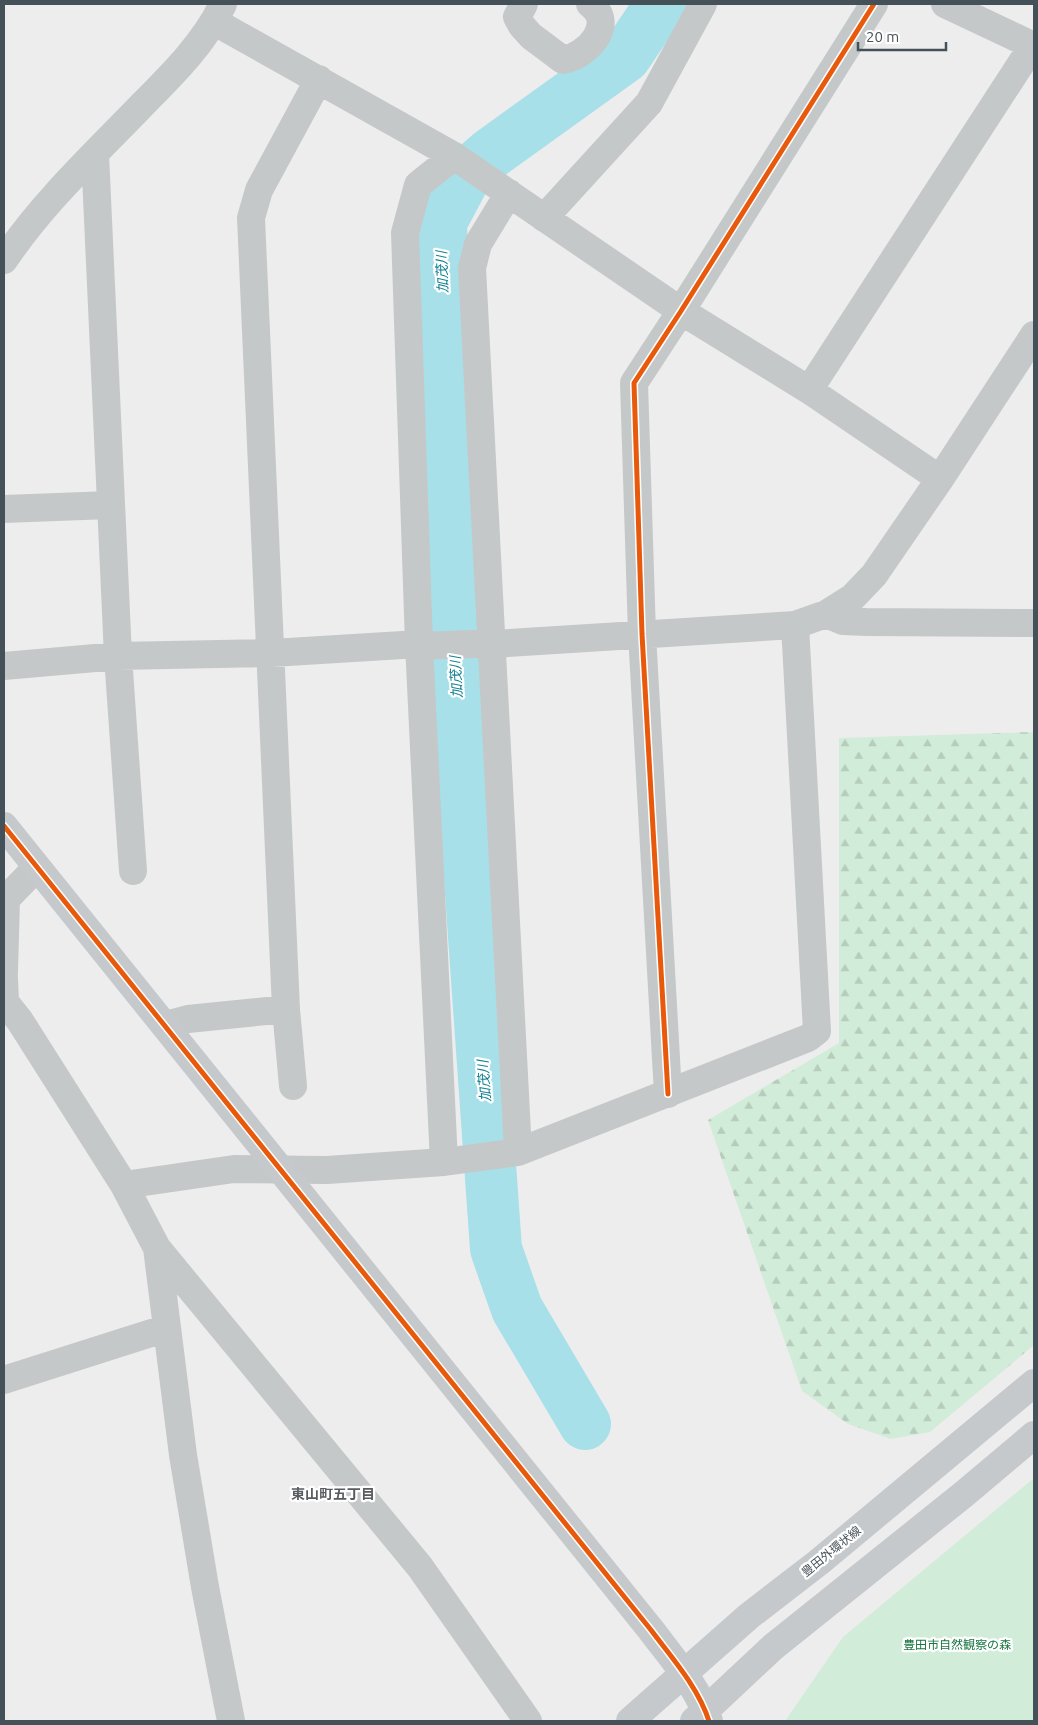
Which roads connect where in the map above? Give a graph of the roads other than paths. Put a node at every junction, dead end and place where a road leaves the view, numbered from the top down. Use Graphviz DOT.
graph roads {
  1 [pos="524,4"];
  2 [pos="590,4"];
  3 [pos="703,4"];
  4 [pos="874,4"];
  5 [pos="945,4"];
  6 [pos="219,13"];
  7 [pos="1034,46"];
  8 [pos="319,79"];
  9 [pos="95,154"];
  10 [pos="454,156"];
  11 [pos="508,193"];
  12 [pos="544,218"];
  13 [pos="4,260"];
  14 [pos="681,311"];
  15 [pos="1034,335"];
  16 [pos="809,390"];
  17 [pos="940,480"];
  18 [pos="110,505"];
  19 [pos="4,509"];
  20 [pos="826,614"];
  21 [pos="1034,623"];
  22 [pos="795,625"];
  23 [pos="642,634"];
  24 [pos="484,643"];
  25 [pos="429,645"];
  26 [pos="272,653"];
  27 [pos="118,656"];
  28 [pos="4,666"];
  29 [pos="4,826"];
  30 [pos="36,868"];
  31 [pos="133,871"];
  32 [pos="4,972"];
  33 [pos="4,978"];
  34 [pos="286,1009"];
  35 [pos="166,1026"];
  36 [pos="293,1086"];
  37 [pos="668,1094"];
  38 [pos="517,1152"];
  39 [pos="445,1161"];
  40 [pos="280,1170"];
  41 [pos="124,1185"];
  42 [pos="156,1248"];
  43 [pos="167,1328"];
  44 [pos="4,1380"];
  45 [pos="1034,1383"];
  46 [pos="1034,1435"];
  47 [pos="684,1674"];
  48 [pos="703,1718"];
  49 [pos="232,1721"];
  50 [pos="528,1721"];
  51 [pos="630,1721"];
  1 -- 2 [label="street"];
  3 -- 12 [label="street"];
  4 -- 14 [label="street"];
  5 -- 7 [label="street"];
  6 -- 8 [label="street"];
  6 -- 9 [label="street"];
  7 -- 16 [label="street"];
  8 -- 10 [label="street"];
  8 -- 26 [label="street"];
  9 -- 13 [label="street"];
  9 -- 18 [label="street"];
  10 -- 11 [label="street"];
  10 -- 25 [label="street"];
  11 -- 12 [label="street"];
  11 -- 24 [label="street"];
  12 -- 14 [label="street"];
  14 -- 16 [label="street"];
  14 -- 23 [label="street"];
  15 -- 17 [label="street"];
  16 -- 17 [label="street"];
  17 -- 20 [label="street"];
  18 -- 19 [label="street"];
  18 -- 27 [label="street"];
  20 -- 21 [label="street"];
  20 -- 22 [label="street"];
  22 -- 23 [label="street"];
  22 -- 37 [label="street"];
  23 -- 24 [label="street"];
  23 -- 37 [label="street"];
  24 -- 25 [label="street"];
  24 -- 38 [label="street"];
  25 -- 26 [label="street"];
  25 -- 39 [label="street"];
  26 -- 27 [label="street"];
  26 -- 34 [label="street"];
  27 -- 28 [label="street"];
  27 -- 31 [label="street"];
  29 -- 30 [label="street"];
  30 -- 32 [label="street"];
  30 -- 35 [label="street"];
  33 -- 41 [label="street"];
  34 -- 35 [label="street"];
  34 -- 36 [label="street"];
  35 -- 40 [label="street"];
  37 -- 38 [label="street"];
  38 -- 39 [label="street"];
  39 -- 40 [label="street"];
  40 -- 41 [label="street"];
  40 -- 47 [label="street"];
  41 -- 42 [label="street"];
  42 -- 43 [label="street"];
  42 -- 50 [label="street"];
  43 -- 44 [label="street"];
  43 -- 49 [label="street"];
  45 -- 47 [label="street, 豊田外環状線"];
  46 -- 48 [label="street"];
  47 -- 48 [label="street"];
  47 -- 51 [label="street, 豊田外環状線"];
}
